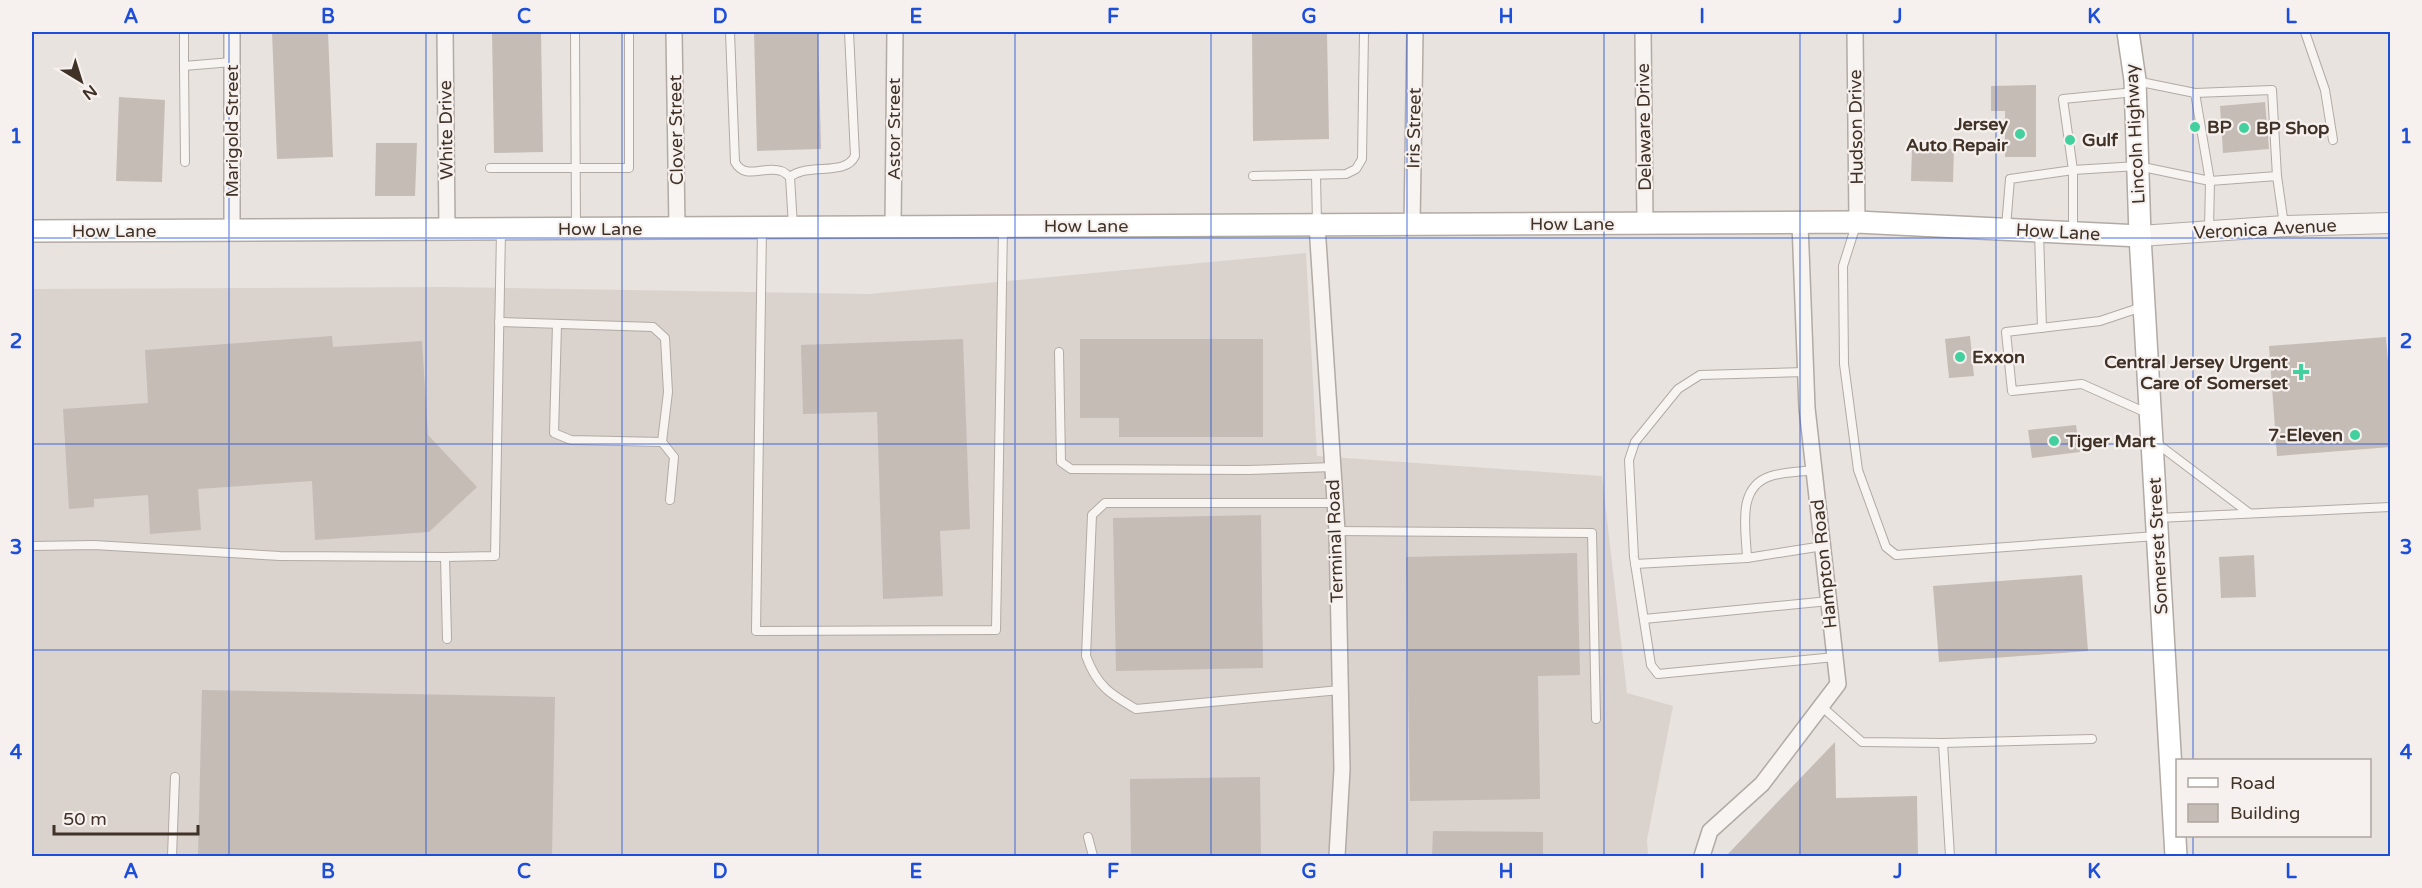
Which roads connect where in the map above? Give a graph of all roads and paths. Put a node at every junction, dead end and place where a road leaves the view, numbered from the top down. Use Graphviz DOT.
graph roads {
  1 [pos="184,32"];
  2 [pos="232,32"];
  3 [pos="445,32"];
  4 [pos="575,32"];
  5 [pos="628,32"];
  6 [pos="674,32"];
  7 [pos="730,32"];
  8 [pos="849,32"];
  9 [pos="895,32"];
  10 [pos="1364,32"];
  11 [pos="1415,32"];
  12 [pos="1643,32"];
  13 [pos="1855,32"];
  14 [pos="2128,32"];
  15 [pos="2304,32"];
  16 [pos="232,62"];
  17 [pos="184,66"];
  18 [pos="2135,86"];
  19 [pos="2195,93"];
  20 [pos="2333,140"];
  21 [pos="185,162"];
  22 [pos="2138,166"];
  23 [pos="490,168"];
  24 [pos="575,168"];
  25 [pos="2073,170"];
  26 [pos="1316,175"];
  27 [pos="2277,176"];
  28 [pos="790,177"];
  29 [pos="1253,177"];
  30 [pos="2210,182"];
  31 [pos="1857,222"];
  32 [pos="1800,223"];
  33 [pos="2391,223"];
  34 [pos="1645,224"];
  35 [pos="1317,225"];
  36 [pos="1412,225"];
  37 [pos="2285,226"];
  38 [pos="894,227"];
  39 [pos="1003,227"];
  40 [pos="677,228"];
  41 [pos="762,228"];
  42 [pos="793,228"];
  43 [pos="501,229"];
  44 [pos="576,229"];
  45 [pos="2006,229"];
  46 [pos="447,230"];
  47 [pos="32,231"];
  48 [pos="232,231"];
  49 [pos="2039,231"];
  50 [pos="2210,231"];
  51 [pos="2073,232"];
  52 [pos="2140,236"];
  53 [pos="2144,306"];
  54 [pos="499,322"];
  55 [pos="557,324"];
  56 [pos="2042,328"];
  57 [pos="1059,352"];
  58 [pos="1805,372"];
  59 [pos="2150,415"];
  60 [pos="2152,440"];
  61 [pos="662,442"];
  62 [pos="1332,467"];
  63 [pos="1814,470"];
  64 [pos="670,500"];
  65 [pos="1335,503"];
  66 [pos="2391,507"];
  67 [pos="2250,513"];
  68 [pos="2157,527"];
  69 [pos="1336,531"];
  70 [pos="32,546"];
  71 [pos="1823,546"];
  72 [pos="445,557"];
  73 [pos="1747,558"];
  74 [pos="1635,564"];
  75 [pos="1829,601"];
  76 [pos="1644,619"];
  77 [pos="447,639"];
  78 [pos="1835,657"];
  79 [pos="1340,690"];
  80 [pos="1821,706"];
  81 [pos="1596,719"];
  82 [pos="2092,739"];
  83 [pos="1943,743"];
  84 [pos="175,777"];
  85 [pos="1088,837"];
  86 [pos="172,856"];
  87 [pos="1093,856"];
  88 [pos="1337,856"];
  89 [pos="1702,856"];
  90 [pos="1950,856"];
  91 [pos="2176,856"];
  1 -- 17 [label="lane"];
  2 -- 16 [label="street, Marigold Street"];
  3 -- 46 [label="street, White Drive"];
  4 -- 24 [label="lane"];
  5 -- 24 [label="lane"];
  6 -- 40 [label="street, Clover Street"];
  7 -- 28 [label="lane"];
  8 -- 28 [label="lane"];
  9 -- 38 [label="street, Astor Street"];
  10 -- 26 [label="lane"];
  11 -- 36 [label="street, Iris Street"];
  12 -- 34 [label="street, Delaware Drive"];
  13 -- 31 [label="street, Hudson Drive"];
  14 -- 18 [label="main road, Lincoln Highway"];
  15 -- 20 [label="lane"];
  16 -- 17 [label="lane"];
  16 -- 48 [label="street, Marigold Street"];
  17 -- 21 [label="lane"];
  18 -- 19 [label="lane"];
  18 -- 22 [label="main road, Lincoln Highway"];
  18 -- 25 [label="lane"];
  19 -- 27 [label="lane"];
  19 -- 30 [label="lane"];
  22 -- 25 [label="lane"];
  22 -- 30 [label="lane"];
  22 -- 52 [label="main road, Lincoln Highway"];
  23 -- 24 [label="lane"];
  24 -- 44 [label="lane"];
  25 -- 45 [label="lane"];
  25 -- 51 [label="lane"];
  26 -- 29 [label="lane"];
  26 -- 35 [label="lane"];
  27 -- 30 [label="lane"];
  27 -- 37 [label="lane"];
  28 -- 42 [label="lane"];
  30 -- 50 [label="lane"];
  31 -- 32 [label="main road, How Lane"];
  31 -- 45 [label="main road, How Lane"];
  31 -- 68 [label="lane"];
  32 -- 34 [label="main road, How Lane"];
  32 -- 58 [label="street, Hampton Road"];
  33 -- 37 [label="street, Veronica Avenue"];
  34 -- 36 [label="main road, How Lane"];
  35 -- 36 [label="main road, How Lane"];
  35 -- 39 [label="main road, How Lane"];
  35 -- 62 [label="street, Terminal Road"];
  37 -- 50 [label="street, Veronica Avenue"];
  38 -- 39 [label="main road, How Lane"];
  38 -- 42 [label="main road, How Lane"];
  39 -- 41 [label="lane"];
  40 -- 41 [label="main road, How Lane"];
  40 -- 44 [label="main road, How Lane"];
  41 -- 42 [label="main road, How Lane"];
  43 -- 44 [label="main road, How Lane"];
  43 -- 46 [label="main road, How Lane"];
  43 -- 54 [label="lane"];
  45 -- 49 [label="main road, How Lane"];
  46 -- 48 [label="main road, How Lane"];
  47 -- 48 [label="main road, How Lane"];
  49 -- 51 [label="main road, How Lane"];
  49 -- 56 [label="lane"];
  50 -- 52 [label="street, Veronica Avenue"];
  51 -- 52 [label="main road, How Lane"];
  52 -- 53 [label="main road, Somerset Street"];
  53 -- 56 [label="lane"];
  53 -- 59 [label="main road, Somerset Street"];
  54 -- 55 [label="lane"];
  54 -- 72 [label="lane"];
  55 -- 61 [label="lane"];
  55 -- 61 [label="lane"];
  56 -- 59 [label="lane"];
  57 -- 62 [label="lane"];
  58 -- 63 [label="street, Hampton Road"];
  58 -- 74 [label="lane"];
  59 -- 60 [label="main road, Somerset Street"];
  60 -- 67 [label="lane"];
  60 -- 68 [label="main road, Somerset Street"];
  61 -- 64 [label="lane"];
  62 -- 65 [label="street, Terminal Road"];
  63 -- 71 [label="street, Hampton Road"];
  63 -- 73 [label="lane"];
  65 -- 69 [label="street, Terminal Road"];
  65 -- 79 [label="lane"];
  66 -- 67 [label="lane"];
  67 -- 68 [label="lane"];
  68 -- 91 [label="main road, Somerset Street"];
  69 -- 79 [label="street, Terminal Road"];
  69 -- 81 [label="lane"];
  70 -- 72 [label="lane"];
  71 -- 73 [label="lane"];
  71 -- 75 [label="street, Hampton Road"];
  72 -- 77 [label="lane"];
  73 -- 74 [label="lane"];
  74 -- 76 [label="lane"];
  75 -- 76 [label="lane"];
  75 -- 78 [label="street, Hampton Road"];
  76 -- 78 [label="lane"];
  78 -- 80 [label="street, Hampton Road"];
  79 -- 88 [label="street, Terminal Road"];
  80 -- 83 [label="lane"];
  80 -- 89 [label="street, Hampton Road"];
  82 -- 83 [label="lane"];
  83 -- 90 [label="lane"];
  84 -- 86 [label="lane"];
  85 -- 87 [label="lane"];
}
